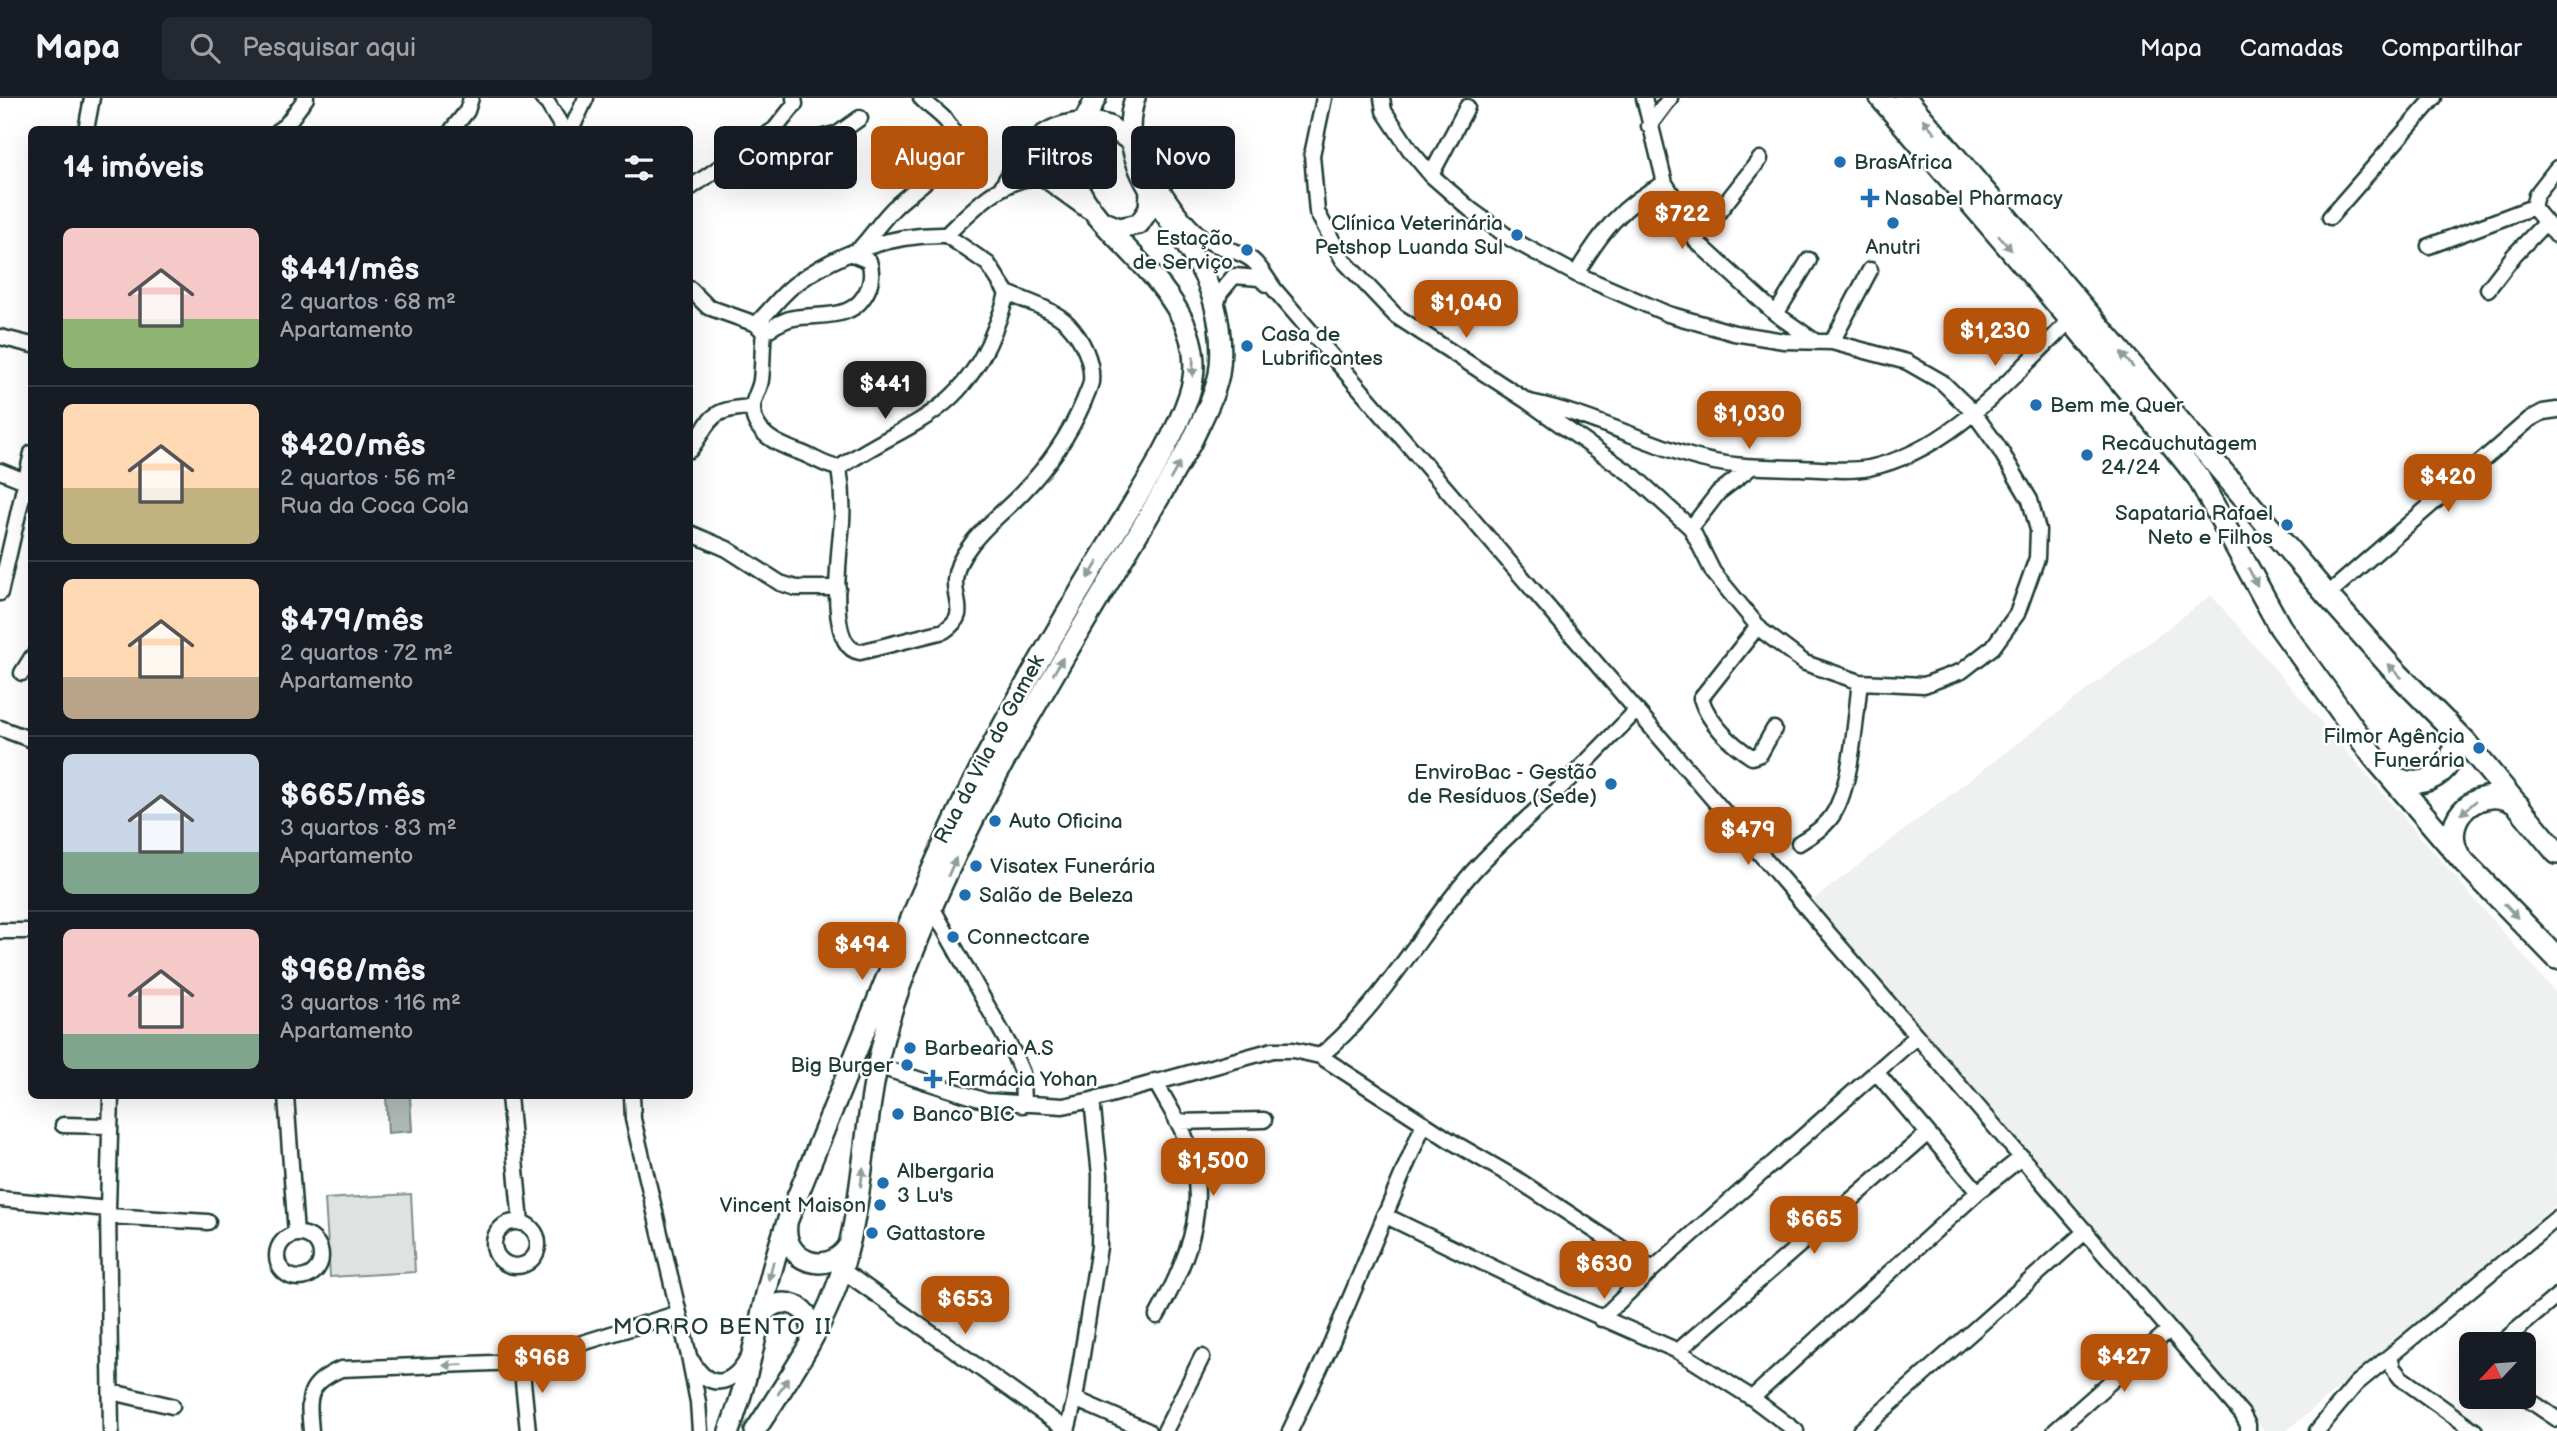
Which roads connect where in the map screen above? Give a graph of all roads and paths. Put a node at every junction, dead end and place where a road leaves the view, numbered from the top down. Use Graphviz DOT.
graph roads {
  1 [pos="92,98"];
  2 [pos="306,98"];
  3 [pos="471,98"];
  4 [pos="542,98"];
  5 [pos="586,98"];
  6 [pos="794,98"];
  7 [pos="921,98"];
  8 [pos="1096,98"];
  9 [pos="1135,98"];
  10 [pos="1324,98"];
  11 [pos="1382,98"];
  12 [pos="1644,98"];
  13 [pos="1670,98"];
  14 [pos="1881,98"];
  15 [pos="1905,98"];
  16 [pos="2434,98"];
  17 [pos="1467,107"];
  18 [pos="860,118"];
  19 [pos="1086,120"];
  20 [pos="87,126"];
  21 [pos="285,126"];
  22 [pos="455,126"];
  23 [pos="562,126"];
  24 [pos="573,126"];
  25 [pos="777,126"];
  26 [pos="849,126"];
  27 [pos="1649,126"];
  28 [pos="1130,141"];
  29 [pos="1760,159"];
  30 [pos="2557,168"];
  31 [pos="714,172"];
  32 [pos="1431,175"];
  33 [pos="1665,183"];
  34 [pos="693,186"];
  35 [pos="1001,187"];
  36 [pos="1150,190"];
  37 [pos="2533,207"];
  38 [pos="2330,217"];
  39 [pos="1101,221"];
  40 [pos="2545,223"];
  41 [pos="946,235"];
  42 [pos="2557,236"];
  43 [pos="1696,241"];
  44 [pos="2429,246"];
  45 [pos="857,251"];
  46 [pos="1809,260"];
  47 [pos="1870,270"];
  48 [pos="1576,274"];
  49 [pos="2488,289"];
  50 [pos="1275,290"];
  51 [pos="693,292"];
  52 [pos="1007,293"];
  53 [pos="1216,306"];
  54 [pos="1776,314"];
  55 [pos="2071,320"];
  56 [pos="760,328"];
  57 [pos="0,337"];
  58 [pos="1816,342"];
  59 [pos="1832,342"];
  60 [pos="28,344"];
  61 [pos="1527,401"];
  62 [pos="753,407"];
  63 [pos="2557,410"];
  64 [pos="1973,412"];
  65 [pos="693,445"];
  66 [pos="839,468"];
  67 [pos="1749,468"];
  68 [pos="28,469"];
  69 [pos="0,471"];
  70 [pos="25,481"];
  71 [pos="1691,528"];
  72 [pos="693,534"];
  73 [pos="838,588"];
  74 [pos="0,593"];
  75 [pos="2327,595"];
  76 [pos="1758,626"];
  77 [pos="28,663"];
  78 [pos="22,673"];
  79 [pos="1860,682"];
  80 [pos="1636,711"];
  81 [pos="2444,719"];
  82 [pos="0,728"];
  83 [pos="1774,729"];
  84 [pos="28,738"];
  85 [pos="2386,772"];
  86 [pos="2524,811"];
  87 [pos="1798,843"];
  88 [pos="2557,853"];
  89 [pos="2465,863"];
  90 [pos="933,909"];
  91 [pos="0,931"];
  92 [pos="28,931"];
  93 [pos="2557,958"];
  94 [pos="1917,1036"];
  95 [pos="1320,1056"];
  96 [pos="877,1066"];
  97 [pos="1876,1072"];
  98 [pos="1155,1081"];
  99 [pos="111,1099"];
  100 [pos="286,1099"];
  101 [pos="509,1099"];
  102 [pos="632,1099"];
  103 [pos="1093,1100"];
  104 [pos="1023,1105"];
  105 [pos="1264,1120"];
  106 [pos="1177,1122"];
  107 [pos="1423,1123"];
  108 [pos="63,1125"];
  109 [pos="110,1126"];
  110 [pos="1928,1133"];
  111 [pos="2022,1157"];
  112 [pos="1978,1192"];
  113 [pos="0,1199"];
  114 [pos="108,1212"];
  115 [pos="1384,1215"];
  116 [pos="2557,1218"];
  117 [pos="208,1222"];
  118 [pos="787,1222"];
  119 [pos="521,1223"];
  120 [pos="2086,1231"];
  121 [pos="296,1234"];
  122 [pos="849,1244"];
  123 [pos="1653,1269"];
  124 [pos="842,1270"];
  125 [pos="2557,1296"];
  126 [pos="679,1313"];
  127 [pos="1157,1316"];
  128 [pos="1601,1319"];
  129 [pos="759,1322"];
  130 [pos="2169,1330"];
  131 [pos="2514,1332"];
  132 [pos="810,1340"];
  133 [pos="751,1352"];
  134 [pos="1678,1352"];
  135 [pos="689,1356"];
  136 [pos="2390,1356"];
  137 [pos="1202,1357"];
  138 [pos="521,1362"];
  139 [pos="112,1392"];
  140 [pos="1752,1398"];
  141 [pos="1075,1399"];
  142 [pos="2536,1405"];
  143 [pos="172,1406"];
  144 [pos="2557,1419"];
  145 [pos="1067,1430"];
  146 [pos="111,1431"];
  147 [pos="311,1431"];
  148 [pos="528,1431"];
  149 [pos="700,1431"];
  150 [pos="729,1431"];
  151 [pos="755,1431"];
  152 [pos="1148,1431"];
  153 [pos="1165,1431"];
  154 [pos="1290,1431"];
  155 [pos="1796,1431"];
  156 [pos="1860,1431"];
  157 [pos="2055,1431"];
  158 [pos="2248,1431"];
  159 [pos="2317,1431"];
  160 [pos="2474,1431"];
  1 -- 20 [label="street"];
  2 -- 21 [label="street"];
  3 -- 22 [label="street"];
  4 -- 23 [label="street"];
  5 -- 24 [label="street"];
  6 -- 25 [label="street"];
  7 -- 45 [label="street"];
  8 -- 19 [label="main road, Rua da Vila do Gamek"];
  9 -- 28 [label="main road, Rua da Vila do Gamek"];
  10 -- 61 [label="street"];
  11 -- 32 [label="street"];
  12 -- 27 [label="street"];
  13 -- 27 [label="street"];
  14 -- 55 [label="highway, one-way"];
  75 -- 15 [label="highway, one-way"];
  16 -- 38 [label="street"];
  17 -- 32 [label="street"];
  18 -- 26 [label="street"];
  19 -- 28 [label="main road"];
  19 -- 35 [label="street"];
  19 -- 39 [label="main road, Rua da Vila do Gamek"];
  27 -- 33 [label="street"];
  28 -- 36 [label="main road, Rua da Vila do Gamek"];
  28 -- 50 [label="street"];
  29 -- 43 [label="street"];
  30 -- 37 [label="street"];
  31 -- 34 [label="street"];
  32 -- 48 [label="street"];
  33 -- 43 [label="street"];
  33 -- 48 [label="street"];
  35 -- 39 [label="street"];
  35 -- 41 [label="street"];
  36 -- 39 [label="main road"];
  36 -- 53 [label="main road, Rua da Vila do Gamek"];
  37 -- 40 [label="street"];
  37 -- 44 [label="street"];
  39 -- 118 [label="main road, Rua da Vila do Gamek, one-way"];
  40 -- 42 [label="street"];
  40 -- 49 [label="street"];
  41 -- 45 [label="street"];
  41 -- 52 [label="street"];
  43 -- 54 [label="street"];
  45 -- 56 [label="street"];
  45 -- 56 [label="street"];
  46 -- 54 [label="street"];
  47 -- 59 [label="street"];
  48 -- 58 [label="street"];
  50 -- 53 [label="street"];
  50 -- 80 [label="street"];
  51 -- 56 [label="street"];
  52 -- 66 [label="street"];
  52 -- 73 [label="street"];
  90 -- 53 [label="main road, Rua da Vila do Gamek, one-way"];
  54 -- 58 [label="street"];
  55 -- 64 [label="street"];
  55 -- 85 [label="highway, one-way"];
  56 -- 62 [label="street"];
  57 -- 60 [label="street"];
  58 -- 59 [label="street"];
  59 -- 64 [label="street"];
  61 -- 67 [label="street"];
  61 -- 71 [label="street"];
  62 -- 65 [label="street"];
  62 -- 66 [label="street"];
  63 -- 75 [label="street"];
  64 -- 67 [label="street"];
  64 -- 79 [label="street"];
  66 -- 73 [label="street"];
  67 -- 71 [label="street"];
  68 -- 70 [label="street"];
  69 -- 70 [label="street"];
  70 -- 74 [label="street"];
  71 -- 76 [label="street"];
  72 -- 73 [label="street"];
  81 -- 75 [label="highway, one-way"];
  76 -- 79 [label="street"];
  76 -- 83 [label="street"];
  77 -- 78 [label="street"];
  79 -- 87 [label="street"];
  80 -- 94 [label="street"];
  80 -- 95 [label="street"];
  81 -- 85 [label="highway"];
  81 -- 86 [label="highway"];
  82 -- 84 [label="street"];
  85 -- 89 [label="highway"];
  86 -- 88 [label="highway"];
  86 -- 89 [label="highway, one-way"];
  89 -- 93 [label="highway, one-way"];
  90 -- 96 [label="main road, Rua da Vila do Gamek"];
  90 -- 104 [label="street"];
  91 -- 92 [label="street"];
  94 -- 97 [label="street"];
  94 -- 111 [label="street"];
  95 -- 98 [label="street"];
  95 -- 107 [label="street"];
  96 -- 104 [label="street"];
  122 -- 96 [label="main road, Rua da Vila do Gamek, one-way"];
  97 -- 110 [label="street"];
  97 -- 123 [label="street"];
  98 -- 103 [label="street"];
  98 -- 106 [label="street"];
  99 -- 109 [label="street"];
  100 -- 121 [label="street"];
  101 -- 119 [label="street"];
  102 -- 126 [label="street"];
  103 -- 104 [label="street"];
  103 -- 141 [label="street"];
  105 -- 106 [label="street"];
  106 -- 127 [label="street"];
  107 -- 115 [label="street"];
  107 -- 123 [label="street"];
  108 -- 109 [label="street"];
  109 -- 114 [label="street"];
  110 -- 112 [label="street"];
  110 -- 134 [label="street"];
  111 -- 112 [label="street"];
  111 -- 120 [label="street"];
  112 -- 140 [label="street"];
  113 -- 114 [label="street"];
  114 -- 117 [label="street"];
  114 -- 139 [label="street"];
  115 -- 128 [label="street"];
  115 -- 154 [label="street"];
  116 -- 136 [label="street"];
  118 -- 122 [label="main road"];
  118 -- 129 [label="main road, Rua da Vila do Gamek, one-way"];
  120 -- 130 [label="street"];
  120 -- 156 [label="street"];
  122 -- 124 [label="main road, Rua da Vila do Gamek"];
  123 -- 128 [label="street"];
  124 -- 132 [label="main road, Rua da Vila do Gamek"];
  124 -- 145 [label="street"];
  125 -- 131 [label="street"];
  126 -- 135 [label="street"];
  126 -- 138 [label="street"];
  128 -- 134 [label="street"];
  129 -- 132 [label="main road"];
  129 -- 133 [label="main road, Rua da Vila do Gamek"];
  130 -- 157 [label="street"];
  130 -- 158 [label="street"];
  151 -- 132 [label="main road, Rua da Vila do Gamek, one-way"];
  133 -- 135 [label="street"];
  133 -- 150 [label="main road, Rua da Vila do Gamek"];
  134 -- 140 [label="street"];
  135 -- 149 [label="street"];
  136 -- 159 [label="street"];
  136 -- 160 [label="street"];
  137 -- 153 [label="street"];
  138 -- 147 [label="street, one-way"];
  138 -- 148 [label="street"];
  139 -- 143 [label="street"];
  139 -- 146 [label="street"];
  140 -- 155 [label="street"];
  141 -- 145 [label="street"];
  141 -- 152 [label="street"];
  142 -- 144 [label="street"];
}
